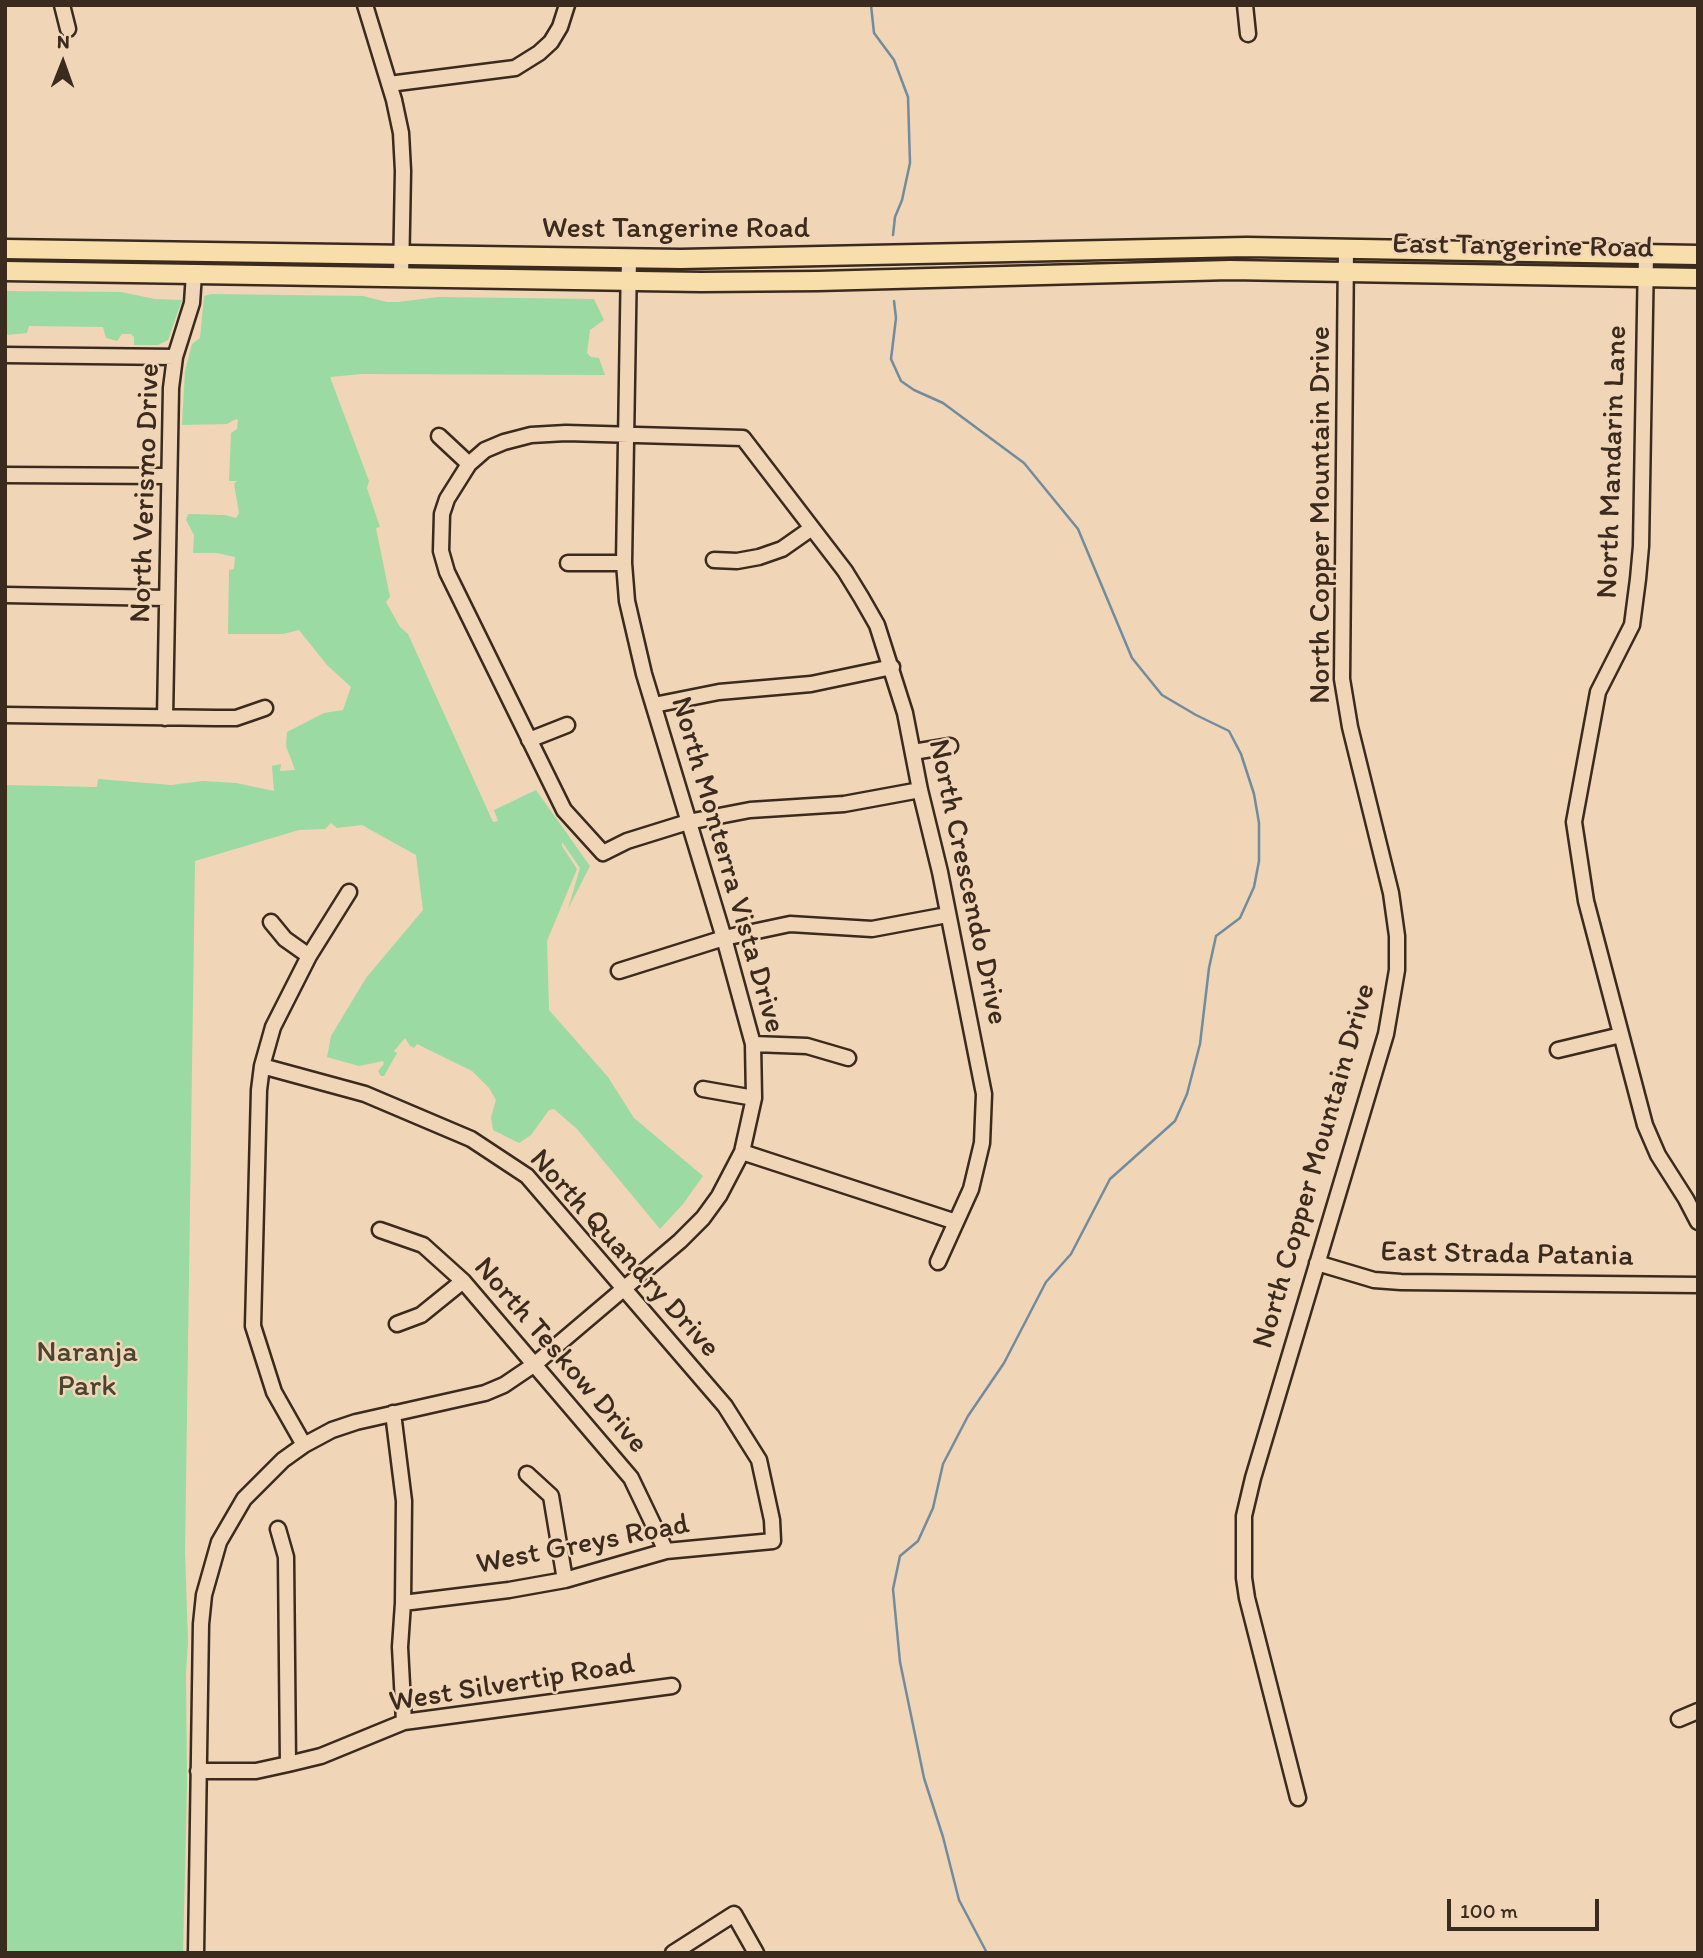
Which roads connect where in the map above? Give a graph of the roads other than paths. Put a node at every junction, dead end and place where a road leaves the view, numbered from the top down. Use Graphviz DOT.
graph roads {
  1 [pos="62,5"];
  2 [pos="365,5"];
  3 [pos="567,5"];
  4 [pos="1245,5"];
  5 [pos="68,29"];
  6 [pos="1248,34"];
  7 [pos="389,84"];
  8 [pos="1346,248"];
  9 [pos="5,249"];
  10 [pos="1646,254"];
  11 [pos="402,255"];
  12 [pos="1698,255"];
  13 [pos="629,258"];
  14 [pos="5,271"];
  15 [pos="1346,271"];
  16 [pos="194,274"];
  17 [pos="401,277"];
  18 [pos="1645,277"];
  19 [pos="1698,278"];
  20 [pos="629,281"];
  21 [pos="5,355"];
  22 [pos="175,357"];
  23 [pos="626,434"];
  24 [pos="439,436"];
  25 [pos="469,464"];
  26 [pos="5,475"];
  27 [pos="169,477"];
  28 [pos="812,528"];
  29 [pos="714,560"];
  30 [pos="568,563"];
  31 [pos="624,563"];
  32 [pos="5,595"];
  33 [pos="167,598"];
  34 [pos="892,667"];
  35 [pos="654,705"];
  36 [pos="265,708"];
  37 [pos="5,715"];
  38 [pos="165,718"];
  39 [pos="567,725"];
  40 [pos="529,740"];
  41 [pos="950,746"];
  42 [pos="913,751"];
  43 [pos="920,790"];
  44 [pos="688,822"];
  45 [pos="349,892"];
  46 [pos="947,915"];
  47 [pos="271,922"];
  48 [pos="724,938"];
  49 [pos="309,957"];
  50 [pos="619,971"];
  51 [pos="1621,1035"];
  52 [pos="753,1044"];
  53 [pos="1558,1049"];
  54 [pos="848,1058"];
  55 [pos="262,1066"];
  56 [pos="702,1089"];
  57 [pos="754,1098"];
  58 [pos="743,1152"];
  59 [pos="956,1222"];
  60 [pos="1698,1222"];
  61 [pos="380,1230"];
  62 [pos="938,1262"];
  63 [pos="1317,1263"];
  64 [pos="463,1281"];
  65 [pos="1698,1285"];
  66 [pos="624,1289"];
  67 [pos="397,1324"];
  68 [pos="535,1364"];
  69 [pos="393,1413"];
  70 [pos="304,1445"];
  71 [pos="527,1474"];
  72 [pos="278,1529"];
  73 [pos="773,1541"];
  74 [pos="666,1551"];
  75 [pos="565,1580"];
  76 [pos="403,1604"];
  77 [pos="673,1686"];
  78 [pos="1698,1711"];
  79 [pos="1679,1719"];
  80 [pos="404,1722"];
  81 [pos="288,1764"];
  82 [pos="198,1771"];
  83 [pos="1298,1798"];
  84 [pos="196,1953"];
  85 [pos="673,1953"];
  86 [pos="756,1953"];
  1 -- 5 [label="street"];
  2 -- 7 [label="street"];
  3 -- 7 [label="street"];
  4 -- 6 [label="street"];
  7 -- 11 [label="street"];
  8 -- 10 [label="main road, East Tangerine Road"];
  8 -- 13 [label="main road, West Tangerine Road"];
  8 -- 15 [label="street, North Copper Mountain Drive"];
  9 -- 11 [label="main road, West Tangerine Road"];
  10 -- 12 [label="main road, East Tangerine Road"];
  10 -- 18 [label="street, North Mandarin Lane"];
  11 -- 13 [label="main road, West Tangerine Road"];
  11 -- 17 [label="street"];
  13 -- 20 [label="street, North Monterra Vista Drive"];
  14 -- 16 [label="main road, West Tangerine Road"];
  15 -- 18 [label="main road, East Tangerine Road"];
  15 -- 20 [label="main road, West Tangerine Road"];
  15 -- 63 [label="street, North Copper Mountain Drive"];
  16 -- 17 [label="main road, West Tangerine Road"];
  16 -- 22 [label="street, North Verismo Drive"];
  17 -- 20 [label="main road, West Tangerine Road"];
  18 -- 19 [label="main road, East Tangerine Road"];
  18 -- 51 [label="street, North Mandarin Lane"];
  20 -- 23 [label="street, North Monterra Vista Drive"];
  21 -- 22 [label="street"];
  22 -- 27 [label="street, North Verismo Drive"];
  23 -- 25 [label="street"];
  23 -- 28 [label="street, North Crescendo Drive"];
  23 -- 31 [label="street, North Monterra Vista Drive"];
  24 -- 25 [label="street"];
  25 -- 40 [label="street"];
  26 -- 27 [label="street"];
  27 -- 33 [label="street, North Verismo Drive"];
  28 -- 29 [label="street"];
  28 -- 34 [label="street, North Crescendo Drive"];
  30 -- 31 [label="street"];
  31 -- 35 [label="street, North Monterra Vista Drive"];
  32 -- 33 [label="street"];
  33 -- 38 [label="street, North Verismo Drive"];
  34 -- 35 [label="street"];
  34 -- 42 [label="street, North Crescendo Drive"];
  35 -- 44 [label="street, North Monterra Vista Drive"];
  36 -- 38 [label="street"];
  37 -- 38 [label="street"];
  39 -- 40 [label="street"];
  40 -- 44 [label="street"];
  41 -- 42 [label="street"];
  42 -- 43 [label="street, North Crescendo Drive"];
  43 -- 44 [label="street"];
  43 -- 46 [label="street, North Crescendo Drive"];
  44 -- 48 [label="street, North Monterra Vista Drive"];
  45 -- 49 [label="street"];
  46 -- 48 [label="street"];
  46 -- 59 [label="street, North Crescendo Drive"];
  47 -- 49 [label="street"];
  48 -- 50 [label="street"];
  48 -- 52 [label="street, North Monterra Vista Drive"];
  49 -- 55 [label="street"];
  51 -- 53 [label="street"];
  51 -- 60 [label="street, North Mandarin Lane"];
  52 -- 54 [label="street"];
  52 -- 57 [label="street, North Monterra Vista Drive"];
  55 -- 66 [label="street, North Quandry Drive"];
  55 -- 70 [label="street"];
  56 -- 57 [label="street"];
  57 -- 58 [label="street, North Monterra Vista Drive"];
  58 -- 59 [label="street"];
  58 -- 66 [label="street, North Monterra Vista Drive"];
  59 -- 62 [label="street, North Crescendo Drive"];
  61 -- 64 [label="street, North Teskow Drive"];
  63 -- 65 [label="street, East Strada Patania"];
  63 -- 83 [label="street, North Copper Mountain Drive"];
  64 -- 67 [label="street"];
  64 -- 68 [label="street, North Teskow Drive"];
  66 -- 68 [label="street, North Monterra Vista Drive"];
  66 -- 73 [label="street, North Quandry Drive"];
  68 -- 69 [label="street, North Monterra Vista Drive"];
  68 -- 74 [label="street, North Teskow Drive"];
  69 -- 70 [label="street, North Monterra Vista Drive"];
  69 -- 76 [label="street"];
  70 -- 82 [label="street, North Monterra Vista Drive"];
  71 -- 75 [label="street"];
  72 -- 81 [label="street"];
  73 -- 74 [label="street, West Greys Road"];
  74 -- 75 [label="street, West Greys Road"];
  75 -- 76 [label="street, West Greys Road"];
  76 -- 80 [label="street"];
  77 -- 80 [label="street, West Silvertip Road"];
  78 -- 79 [label="street"];
  80 -- 81 [label="street, West Silvertip Road"];
  81 -- 82 [label="street, West Silvertip Road"];
  82 -- 84 [label="street, North Monterra Vista Drive"];
  85 -- 86 [label="street"];
}
